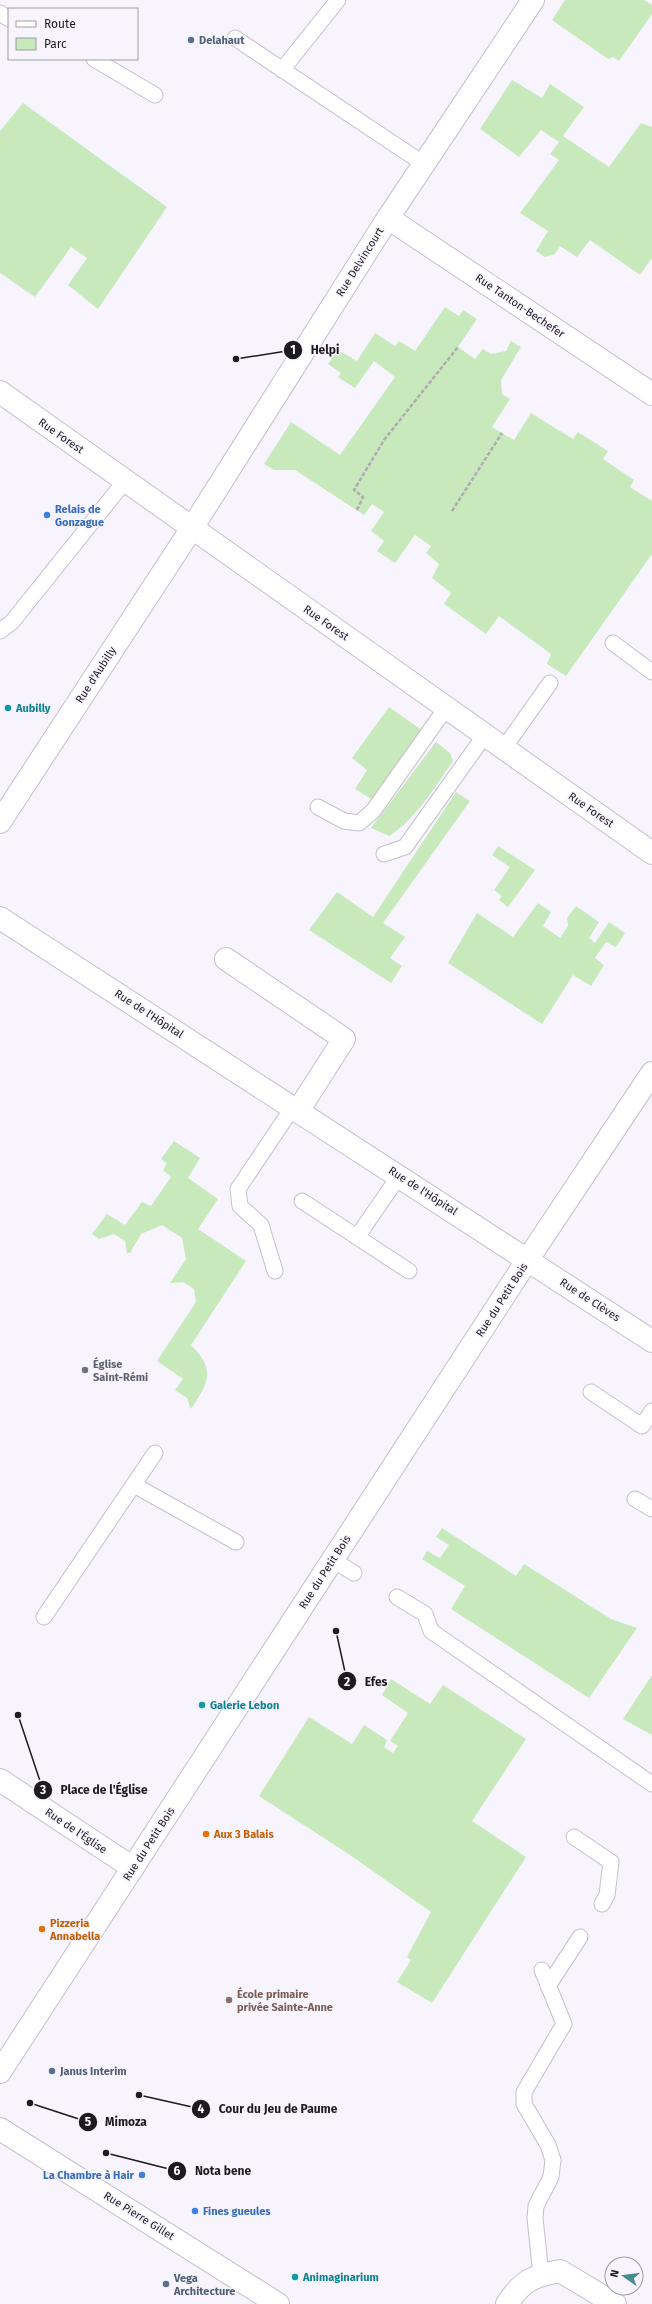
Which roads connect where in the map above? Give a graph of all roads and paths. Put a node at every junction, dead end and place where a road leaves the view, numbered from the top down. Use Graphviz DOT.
graph roads {
  1 [pos="338,0"];
  2 [pos="533,0"];
  3 [pos="235,38"];
  4 [pos="96,60"];
  5 [pos="282,70"];
  6 [pos="156,95"];
  7 [pos="424,164"];
  8 [pos="388,218"];
  9 [pos="458,347"];
  10 [pos="0,392"];
  11 [pos="652,394"];
  12 [pos="502,433"];
  13 [pos="125,481"];
  14 [pos="357,510"];
  15 [pos="452,510"];
  16 [pos="192,528"];
  17 [pos="0,631"];
  18 [pos="613,643"];
  19 [pos="652,672"];
  20 [pos="550,683"];
  21 [pos="446,708"];
  22 [pos="485,735"];
  23 [pos="504,748"];
  24 [pos="318,807"];
  25 [pos="0,822"];
  26 [pos="652,853"];
  27 [pos="384,854"];
  28 [pos="0,918"];
  29 [pos="226,959"];
  30 [pos="652,1073"];
  31 [pos="296,1109"];
  32 [pos="400,1176"];
  33 [pos="302,1201"];
  34 [pos="357,1237"];
  35 [pos="528,1259"];
  36 [pos="275,1271"];
  37 [pos="409,1271"];
  38 [pos="652,1341"];
  39 [pos="591,1392"];
  40 [pos="652,1411"];
  41 [pos="155,1453"];
  42 [pos="134,1485"];
  43 [pos="635,1499"];
  44 [pos="652,1510"];
  45 [pos="236,1542"];
  46 [pos="334,1560"];
  47 [pos="354,1573"];
  48 [pos="397,1597"];
  49 [pos="44,1617"];
  50 [pos="0,1780"];
  51 [pos="652,1784"];
  52 [pos="574,1837"];
  53 [pos="133,1868"];
  54 [pos="602,1904"];
  55 [pos="580,1938"];
  56 [pos="542,1970"];
  57 [pos="548,1986"];
  58 [pos="0,2072"];
  59 [pos="0,2129"];
  60 [pos="541,2275"];
  61 [pos="278,2304"];
  62 [pos="507,2304"];
  63 [pos="615,2304"];
  1 -- 5 [label="lane"];
  2 -- 7 [label="street, Rue Delvincourt"];
  3 -- 5 [label="lane"];
  4 -- 6 [label="lane"];
  5 -- 7 [label="lane"];
  7 -- 8 [label="street, Rue Delvincourt"];
  8 -- 11 [label="street, Rue Tanton-Bechefer"];
  8 -- 16 [label="street, Rue Delvincourt"];
  9 -- 14 [label="path"];
  10 -- 13 [label="street, Rue Forest"];
  12 -- 15 [label="path"];
  13 -- 16 [label="street, Rue Forest"];
  13 -- 17 [label="lane"];
  16 -- 21 [label="street, Rue Forest"];
  16 -- 25 [label="street, Rue d'Aubilly"];
  18 -- 19 [label="lane"];
  20 -- 23 [label="lane"];
  21 -- 22 [label="street, Rue Forest"];
  21 -- 24 [label="lane"];
  22 -- 23 [label="street, Rue Forest"];
  22 -- 27 [label="lane"];
  23 -- 26 [label="street, Rue Forest"];
  28 -- 31 [label="street, Rue de l'Hôpital"];
  29 -- 31 [label="street"];
  30 -- 35 [label="street, Rue du Petit Bois"];
  31 -- 32 [label="street, Rue de l'Hôpital"];
  31 -- 36 [label="lane"];
  32 -- 34 [label="lane"];
  32 -- 35 [label="street, Rue de l'Hôpital"];
  33 -- 34 [label="lane"];
  34 -- 37 [label="lane"];
  35 -- 38 [label="street, Rue de Clèves"];
  35 -- 46 [label="street, Rue du Petit Bois"];
  39 -- 40 [label="lane"];
  41 -- 42 [label="lane"];
  42 -- 45 [label="lane"];
  42 -- 49 [label="lane"];
  43 -- 44 [label="lane"];
  46 -- 47 [label="lane"];
  46 -- 53 [label="street, Rue du Petit Bois"];
  48 -- 51 [label="lane"];
  50 -- 53 [label="street, Rue de l'Église"];
  52 -- 54 [label="lane"];
  53 -- 58 [label="street, Rue du Petit Bois"];
  55 -- 57 [label="lane"];
  56 -- 57 [label="lane"];
  57 -- 60 [label="lane"];
  59 -- 61 [label="street, Rue Pierre Gillet"];
  60 -- 62 [label="street"];
  60 -- 63 [label="street"];
}
